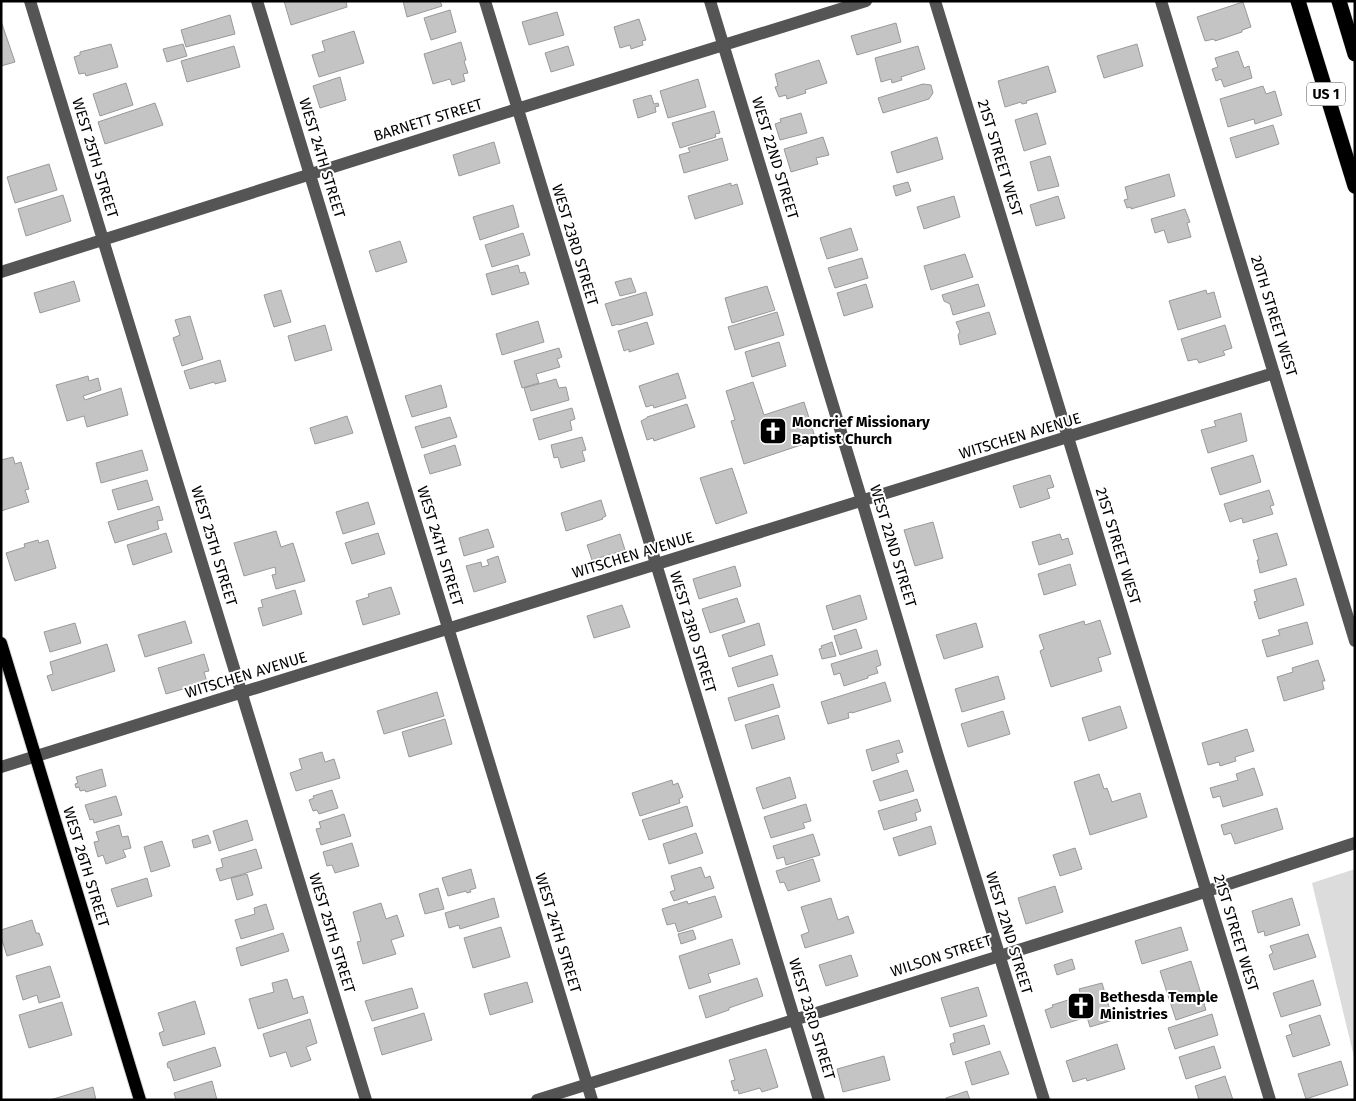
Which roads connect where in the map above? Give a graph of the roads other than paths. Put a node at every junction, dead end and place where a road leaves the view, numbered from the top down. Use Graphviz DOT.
graph roads {
  1 [pos="30,1"];
  2 [pos="257,1"];
  3 [pos="485,1"];
  4 [pos="710,1"];
  5 [pos="866,1"];
  6 [pos="935,1"];
  7 [pos="1161,1"];
  8 [pos="1298,1"];
  9 [pos="1339,1"];
  10 [pos="723,46"];
  11 [pos="1355,54"];
  12 [pos="517,109"];
  13 [pos="310,174"];
  14 [pos="1355,186"];
  15 [pos="103,240"];
  16 [pos="1,272"];
  17 [pos="1274,374"];
  18 [pos="1068,438"];
  19 [pos="862,501"];
  20 [pos="656,565"];
  21 [pos="448,630"];
  22 [pos="1355,641"];
  23 [pos="1,644"];
  24 [pos="242,693"];
  25 [pos="36,757"];
  26 [pos="1,767"];
  27 [pos="1355,843"];
  28 [pos="1206,891"];
  29 [pos="999,955"];
  30 [pos="795,1020"];
  31 [pos="588,1084"];
  32 [pos="140,1100"];
  33 [pos="366,1100"];
  34 [pos="537,1100"];
  35 [pos="592,1100"];
  36 [pos="819,1100"];
  37 [pos="1044,1100"];
  38 [pos="1270,1100"];
  1 -- 15 [label="street, WEST 25TH STREET"];
  2 -- 13 [label="street, WEST 24TH STREET"];
  3 -- 12 [label="street, WEST 23RD STREET"];
  4 -- 10 [label="street, WEST 22ND STREET"];
  5 -- 10 [label="street, BARNETT STREET"];
  6 -- 18 [label="street, 21ST STREET WEST"];
  7 -- 17 [label="street, 20TH STREET WEST"];
  8 -- 14 [label="highway, US 1"];
  9 -- 11 [label="highway"];
  10 -- 12 [label="street, BARNETT STREET"];
  10 -- 19 [label="street, WEST 22ND STREET"];
  12 -- 13 [label="street, BARNETT STREET"];
  12 -- 20 [label="street, WEST 23RD STREET"];
  13 -- 15 [label="street, BARNETT STREET"];
  13 -- 21 [label="street, WEST 24TH STREET"];
  15 -- 16 [label="street, BARNETT STREET"];
  15 -- 24 [label="street, WEST 25TH STREET"];
  17 -- 18 [label="street, WITSCHEN AVENUE"];
  17 -- 22 [label="street, 20TH STREET WEST"];
  18 -- 19 [label="street, WITSCHEN AVENUE"];
  18 -- 28 [label="street, 21ST STREET WEST"];
  19 -- 20 [label="street, WITSCHEN AVENUE"];
  19 -- 29 [label="street, WEST 22ND STREET"];
  20 -- 21 [label="street, WITSCHEN AVENUE"];
  20 -- 30 [label="street, WEST 23RD STREET"];
  21 -- 24 [label="street, WITSCHEN AVENUE"];
  21 -- 31 [label="street, WEST 24TH STREET"];
  23 -- 25 [label="main road, WEST 26TH STREET"];
  24 -- 25 [label="street, WITSCHEN AVENUE"];
  24 -- 33 [label="street, WEST 25TH STREET"];
  25 -- 26 [label="street, WITSCHEN AVENUE"];
  25 -- 32 [label="main road, WEST 26TH STREET"];
  27 -- 28 [label="street, WILSON STREET"];
  28 -- 29 [label="street, WILSON STREET"];
  28 -- 38 [label="street, 21ST STREET WEST"];
  29 -- 30 [label="street, WILSON STREET"];
  29 -- 37 [label="street, WEST 22ND STREET"];
  30 -- 31 [label="street, WILSON STREET"];
  30 -- 36 [label="street, WEST 23RD STREET"];
  31 -- 34 [label="street, WILSON STREET"];
  31 -- 35 [label="street, WEST 24TH STREET"];
}
